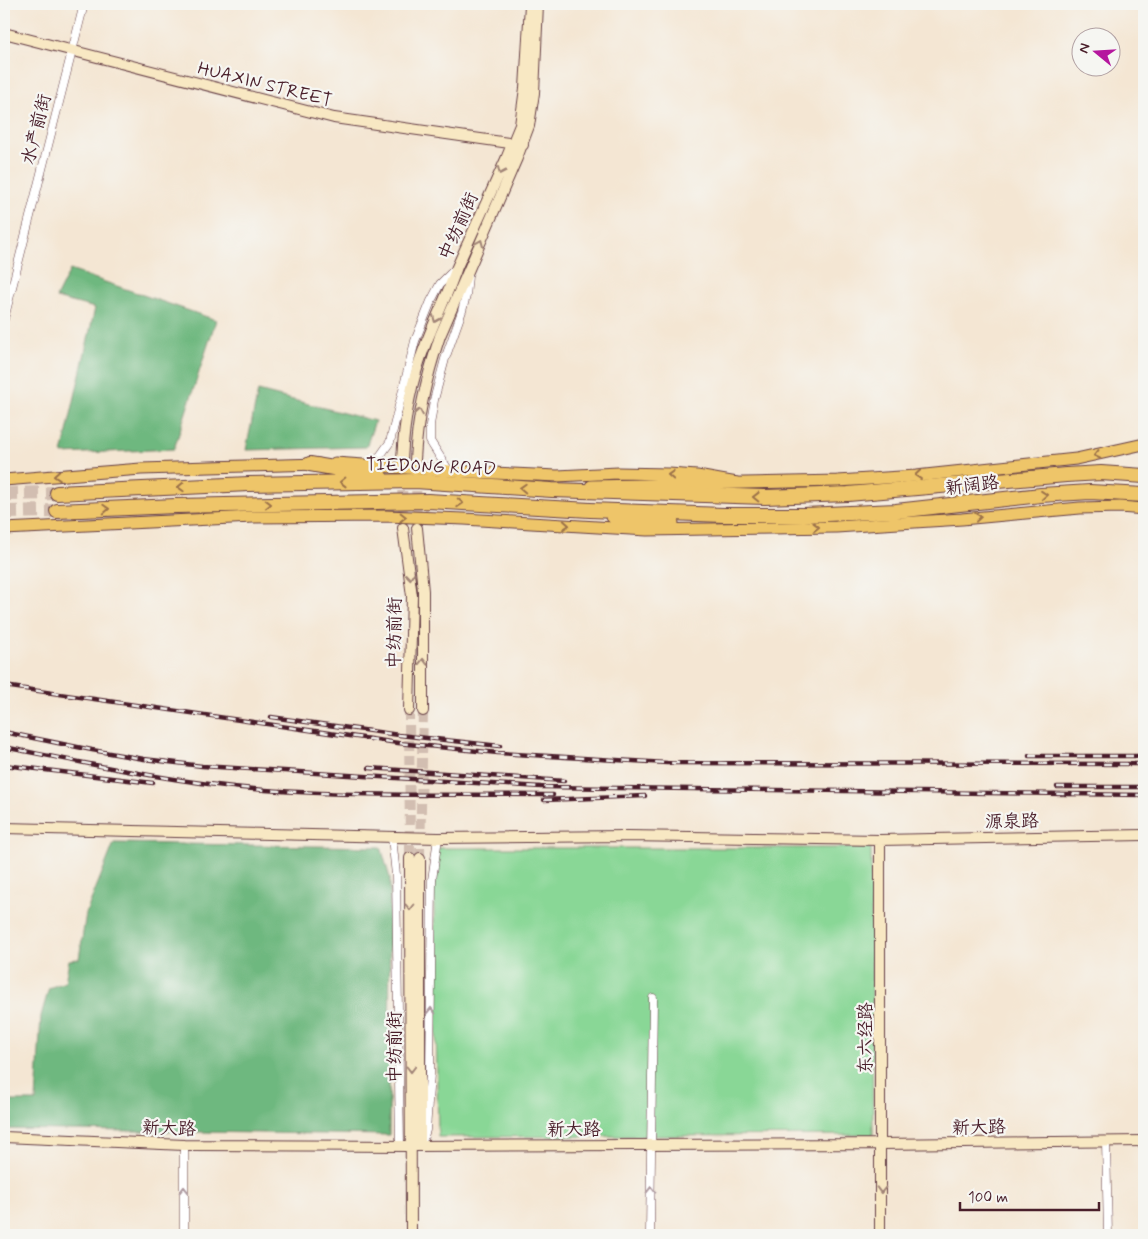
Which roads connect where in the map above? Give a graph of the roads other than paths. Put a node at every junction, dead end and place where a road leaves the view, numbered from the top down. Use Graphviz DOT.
graph roads {
  1 [pos="84,4"];
  2 [pos="530,4"];
  3 [pos="538,4"];
  4 [pos="4,33"];
  5 [pos="71,51"];
  6 [pos="518,144"];
  7 [pos="457,267"];
  8 [pos="468,273"];
  9 [pos="4,319"];
  10 [pos="1144,444"];
  11 [pos="402,460"];
  12 [pos="415,460"];
  13 [pos="310,464"];
  14 [pos="366,465"];
  15 [pos="449,471"];
  16 [pos="1144,476"];
  17 [pos="4,480"];
  18 [pos="415,481"];
  19 [pos="737,483"];
  20 [pos="552,490"];
  21 [pos="57,493"];
  22 [pos="1144,494"];
  23 [pos="804,496"];
  24 [pos="411,501"];
  25 [pos="1144,509"];
  26 [pos="590,510"];
  27 [pos="57,511"];
  28 [pos="804,515"];
  29 [pos="302,517"];
  30 [pos="403,528"];
  31 [pos="417,528"];
  32 [pos="714,528"];
  33 [pos="4,530"];
  34 [pos="409,710"];
  35 [pos="423,711"];
  36 [pos="4,828"];
  37 [pos="1144,835"];
  38 [pos="392,837"];
  39 [pos="438,838"];
  40 [pos="880,840"];
  41 [pos="415,858"];
  42 [pos="652,998"];
  43 [pos="4,1137"];
  44 [pos="1106,1141"];
  45 [pos="1144,1141"];
  46 [pos="881,1144"];
  47 [pos="184,1145"];
  48 [pos="651,1145"];
  49 [pos="400,1146"];
  50 [pos="416,1146"];
  51 [pos="184,1235"];
  52 [pos="411,1235"];
  53 [pos="650,1235"];
  54 [pos="880,1235"];
  55 [pos="1108,1235"];
  1 -- 5 [label="street, 水产前街"];
  2 -- 6 [label="street, 中纺前街"];
  3 -- 6 [label="street"];
  4 -- 5 [label="street, HUAXIN STREET"];
  5 -- 6 [label="street, HUAXIN STREET"];
  5 -- 9 [label="street, 水产前街"];
  6 -- 7 [label="street, 中纺前街, one-way"];
  8 -- 6 [label="street, one-way"];
  7 -- 11 [label="street, 中纺前街, one-way"];
  7 -- 14 [label="street"];
  12 -- 8 [label="street, one-way"];
  8 -- 15 [label="street"];
  10 -- 19 [label="main road, one-way"];
  13 -- 14 [label="main road"];
  13 -- 17 [label="main road, one-way"];
  13 -- 18 [label="highway"];
  14 -- 15 [label="main road"];
  19 -- 15 [label="main road, one-way"];
  16 -- 23 [label="highway, 新阔路"];
  20 -- 18 [label="highway, TIEDONG ROAD, one-way"];
  18 -- 21 [label="highway, TIEDONG ROAD, one-way"];
  19 -- 20 [label="main road"];
  23 -- 20 [label="highway, TIEDONG ROAD, one-way"];
  28 -- 22 [label="highway, 新阔路, one-way"];
  24 -- 26 [label="highway, TIEDONG ROAD, one-way"];
  27 -- 24 [label="highway, TIEDONG ROAD, one-way"];
  24 -- 29 [label="main road"];
  32 -- 25 [label="main road, one-way"];
  26 -- 28 [label="highway, TIEDONG ROAD"];
  26 -- 32 [label="main road"];
  29 -- 32 [label="main road, one-way"];
  29 -- 33 [label="main road"];
  30 -- 34 [label="street, 中纺前街, one-way"];
  35 -- 31 [label="street, one-way"];
  36 -- 38 [label="street, 源泉路"];
  37 -- 40 [label="street, 源泉路"];
  38 -- 39 [label="street, 源泉路"];
  38 -- 49 [label="street"];
  39 -- 40 [label="street, 源泉路"];
  50 -- 39 [label="street, one-way"];
  40 -- 46 [label="street, 东六经路"];
  41 -- 50 [label="street"];
  42 -- 48 [label="street"];
  43 -- 47 [label="street, 新大路"];
  44 -- 45 [label="street, 新大路"];
  44 -- 46 [label="street, 新大路"];
  44 -- 55 [label="street"];
  46 -- 48 [label="street, 新大路"];
  46 -- 54 [label="street, 东六经路, one-way"];
  47 -- 49 [label="street, 新大路"];
  51 -- 47 [label="street, one-way"];
  48 -- 50 [label="street, 新大路"];
  53 -- 48 [label="street, one-way"];
  49 -- 50 [label="street, 新大路"];
  50 -- 52 [label="street"];
}
